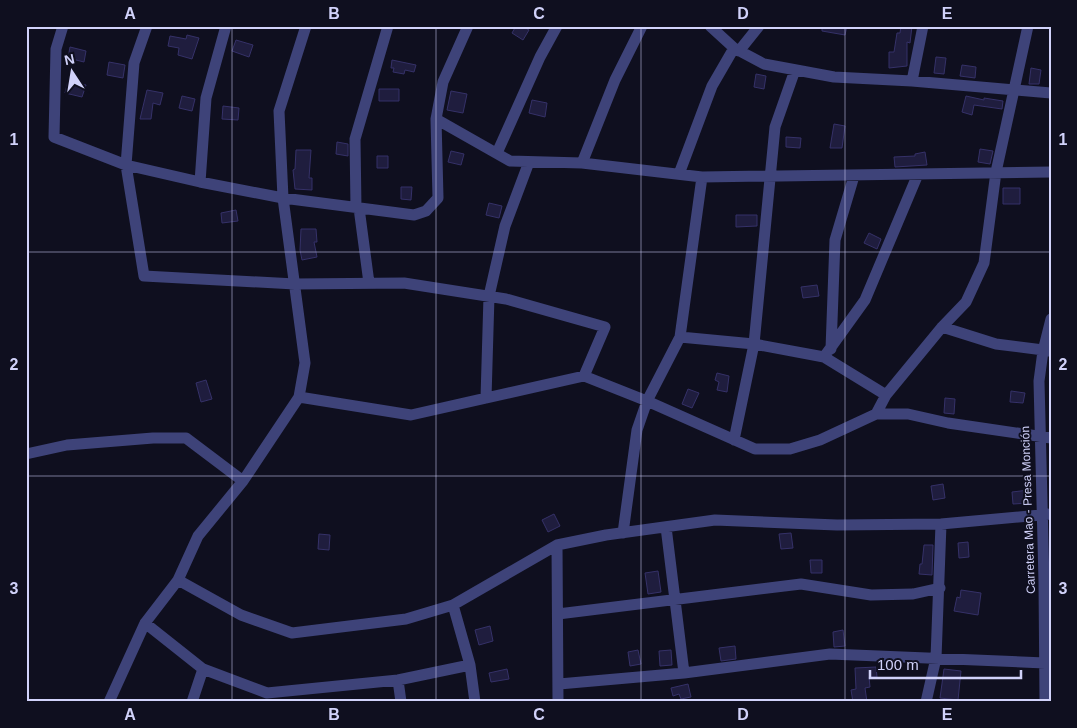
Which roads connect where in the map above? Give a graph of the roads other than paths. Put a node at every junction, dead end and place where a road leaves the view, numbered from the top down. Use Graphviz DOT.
graph roads {
  1 [pos="63,26"];
  2 [pos="147,26"];
  3 [pos="226,26"];
  4 [pos="306,26"];
  5 [pos="388,26"];
  6 [pos="468,26"];
  7 [pos="557,26"];
  8 [pos="642,26"];
  9 [pos="710,26"];
  10 [pos="758,26"];
  11 [pos="923,26"];
  12 [pos="1028,26"];
  13 [pos="737,49"];
  14 [pos="795,70"];
  15 [pos="912,81"];
  16 [pos="1013,88"];
  17 [pos="1051,93"];
  18 [pos="436,118"];
  19 [pos="497,154"];
  20 [pos="529,162"];
  21 [pos="582,163"];
  22 [pos="126,165"];
  23 [pos="996,172"];
  24 [pos="1051,172"];
  25 [pos="679,174"];
  26 [pos="918,174"];
  27 [pos="770,176"];
  28 [pos="854,176"];
  29 [pos="702,177"];
  30 [pos="200,182"];
  31 [pos="283,198"];
  32 [pos="357,208"];
  33 [pos="369,283"];
  34 [pos="295,284"];
  35 [pos="489,296"];
  36 [pos="1051,319"];
  37 [pos="942,327"];
  38 [pos="680,337"];
  39 [pos="754,344"];
  40 [pos="1047,351"];
  41 [pos="828,353"];
  42 [pos="584,376"];
  43 [pos="886,395"];
  44 [pos="298,397"];
  45 [pos="486,398"];
  46 [pos="647,400"];
  47 [pos="876,414"];
  48 [pos="1045,438"];
  49 [pos="734,440"];
  50 [pos="26,454"];
  51 [pos="244,481"];
  52 [pos="1046,514"];
  53 [pos="941,524"];
  54 [pos="666,526"];
  55 [pos="623,533"];
  56 [pos="557,545"];
  57 [pos="178,580"];
  58 [pos="1048,581"];
  59 [pos="940,588"];
  60 [pos="675,600"];
  61 [pos="453,605"];
  62 [pos="558,614"];
  63 [pos="145,623"];
  64 [pos="936,658"];
  65 [pos="470,665"];
  66 [pos="1047,667"];
  67 [pos="203,668"];
  68 [pos="684,673"];
  69 [pos="398,680"];
  70 [pos="559,684"];
  71 [pos="266,697"];
  72 [pos="109,702"];
  73 [pos="192,702"];
  74 [pos="401,702"];
  75 [pos="475,702"];
  76 [pos="558,702"];
  77 [pos="926,702"];
  78 [pos="1044,702"];
  1 -- 22 [label="street"];
  2 -- 22 [label="street"];
  3 -- 30 [label="street"];
  4 -- 31 [label="street"];
  5 -- 32 [label="street"];
  6 -- 18 [label="street"];
  7 -- 19 [label="street"];
  8 -- 21 [label="street"];
  9 -- 13 [label="street"];
  10 -- 13 [label="street"];
  11 -- 15 [label="street"];
  12 -- 16 [label="street"];
  13 -- 14 [label="street"];
  13 -- 25 [label="street"];
  14 -- 15 [label="street"];
  14 -- 27 [label="street"];
  15 -- 16 [label="street"];
  16 -- 17 [label="street"];
  16 -- 23 [label="street"];
  18 -- 19 [label="street"];
  18 -- 32 [label="street"];
  19 -- 20 [label="street"];
  20 -- 21 [label="street"];
  20 -- 35 [label="street"];
  21 -- 25 [label="street"];
  22 -- 30 [label="street"];
  22 -- 34 [label="street"];
  23 -- 24 [label="street"];
  23 -- 26 [label="street"];
  23 -- 37 [label="street"];
  25 -- 29 [label="street"];
  26 -- 28 [label="street"];
  26 -- 41 [label="street"];
  27 -- 28 [label="street"];
  27 -- 29 [label="street"];
  27 -- 39 [label="street"];
  28 -- 41 [label="street"];
  29 -- 38 [label="street"];
  30 -- 31 [label="street"];
  31 -- 32 [label="street"];
  31 -- 34 [label="street"];
  32 -- 33 [label="street"];
  33 -- 34 [label="street"];
  33 -- 35 [label="street"];
  34 -- 44 [label="street"];
  35 -- 42 [label="street"];
  35 -- 45 [label="street"];
  36 -- 40 [label="street, Carretera Mao - Presa Monción"];
  37 -- 40 [label="street"];
  37 -- 43 [label="street"];
  38 -- 39 [label="street"];
  38 -- 46 [label="street"];
  39 -- 41 [label="street"];
  39 -- 49 [label="street"];
  40 -- 48 [label="street, Carretera Mao - Presa Monción"];
  41 -- 43 [label="street"];
  42 -- 45 [label="street"];
  42 -- 46 [label="street"];
  43 -- 47 [label="street"];
  44 -- 45 [label="street"];
  44 -- 51 [label="street"];
  46 -- 49 [label="street"];
  46 -- 55 [label="street"];
  47 -- 48 [label="street"];
  47 -- 49 [label="street"];
  48 -- 52 [label="street, Carretera Mao - Presa Monción"];
  50 -- 51 [label="street"];
  51 -- 57 [label="street"];
  52 -- 53 [label="street"];
  52 -- 58 [label="street, Carretera Mao - Presa Monción"];
  53 -- 54 [label="street"];
  53 -- 59 [label="street"];
  54 -- 55 [label="street"];
  54 -- 60 [label="street"];
  55 -- 56 [label="street"];
  56 -- 61 [label="street"];
  56 -- 62 [label="street"];
  57 -- 61 [label="street"];
  57 -- 63 [label="street"];
  58 -- 66 [label="street, Carretera Mao - Presa Monción"];
  59 -- 60 [label="street"];
  59 -- 64 [label="street"];
  60 -- 62 [label="street"];
  60 -- 68 [label="street"];
  61 -- 65 [label="street"];
  62 -- 70 [label="street"];
  63 -- 67 [label="street"];
  63 -- 72 [label="street"];
  64 -- 66 [label="street"];
  64 -- 68 [label="street"];
  64 -- 77 [label="street"];
  65 -- 69 [label="street"];
  65 -- 75 [label="street"];
  66 -- 78 [label="street, Carretera Mao - Presa Monción"];
  67 -- 71 [label="street"];
  67 -- 73 [label="street"];
  68 -- 70 [label="street"];
  69 -- 71 [label="street"];
  69 -- 74 [label="street"];
  70 -- 76 [label="street"];
}
